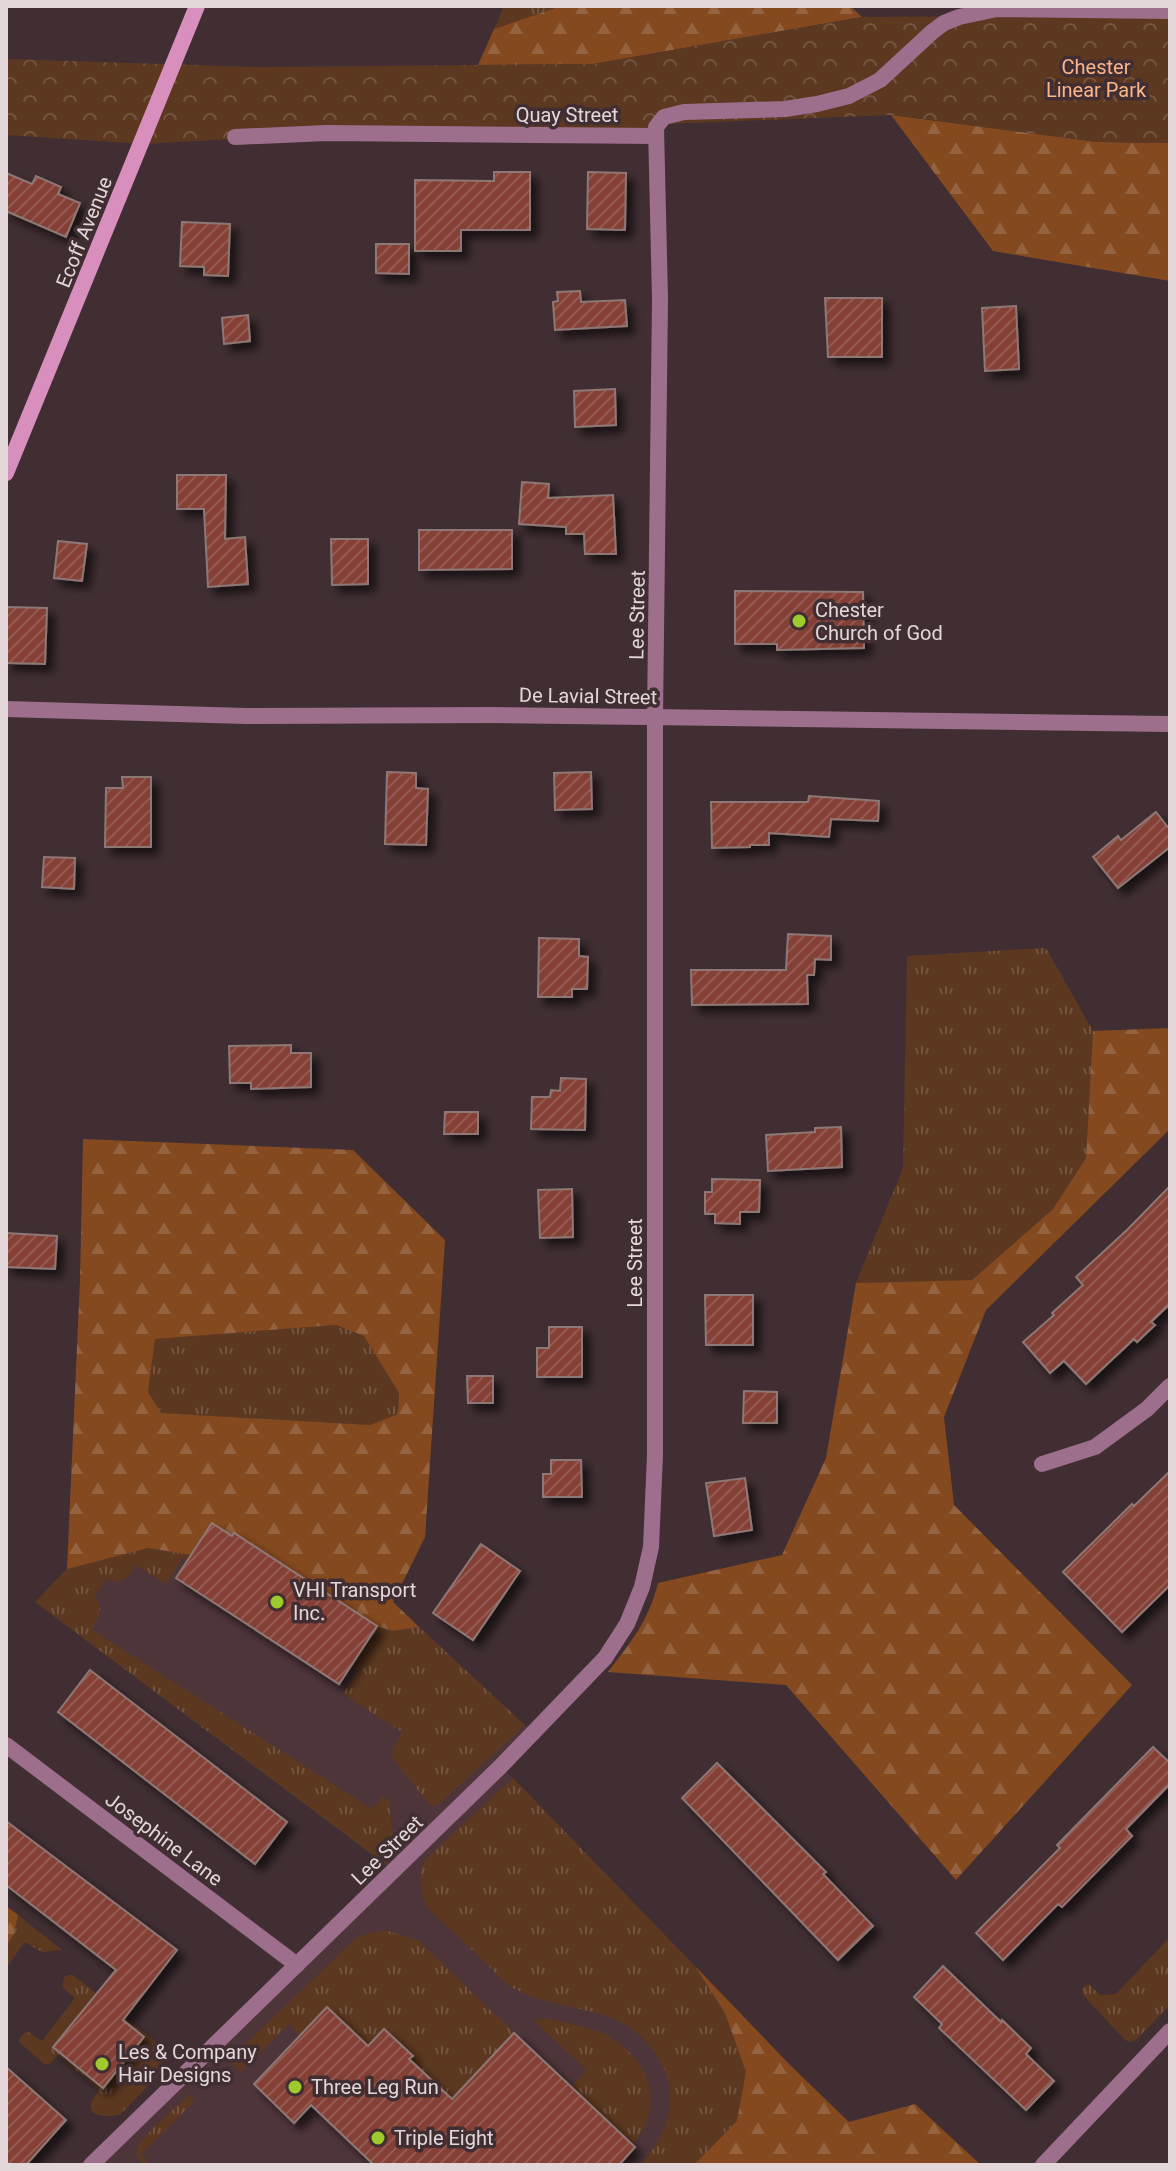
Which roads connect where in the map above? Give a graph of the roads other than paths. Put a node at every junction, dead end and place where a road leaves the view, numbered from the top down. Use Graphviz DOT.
graph roads {
  1 [pos="197,6"];
  2 [pos="1170,11"];
  3 [pos="656,136"];
  4 [pos="235,137"];
  5 [pos="6,473"];
  6 [pos="6,709"];
  7 [pos="655,717"];
  8 [pos="1170,724"];
  9 [pos="1170,1386"];
  10 [pos="1042,1464"];
  11 [pos="6,1745"];
  12 [pos="297,1965"];
  13 [pos="1170,2031"];
  14 [pos="91,2165"];
  15 [pos="1043,2165"];
  1 -- 5 [label="street, Ecoff Avenue"];
  2 -- 3 [label="street"];
  3 -- 4 [label="street, Quay Street"];
  3 -- 7 [label="street, Lee Street"];
  6 -- 7 [label="street, De Lavial Street"];
  7 -- 8 [label="street, De Lavial Street"];
  7 -- 12 [label="street, Lee Street"];
  9 -- 10 [label="street"];
  11 -- 12 [label="street, Josephine Lane"];
  12 -- 14 [label="street, Lee Street"];
  13 -- 15 [label="street"];
}
